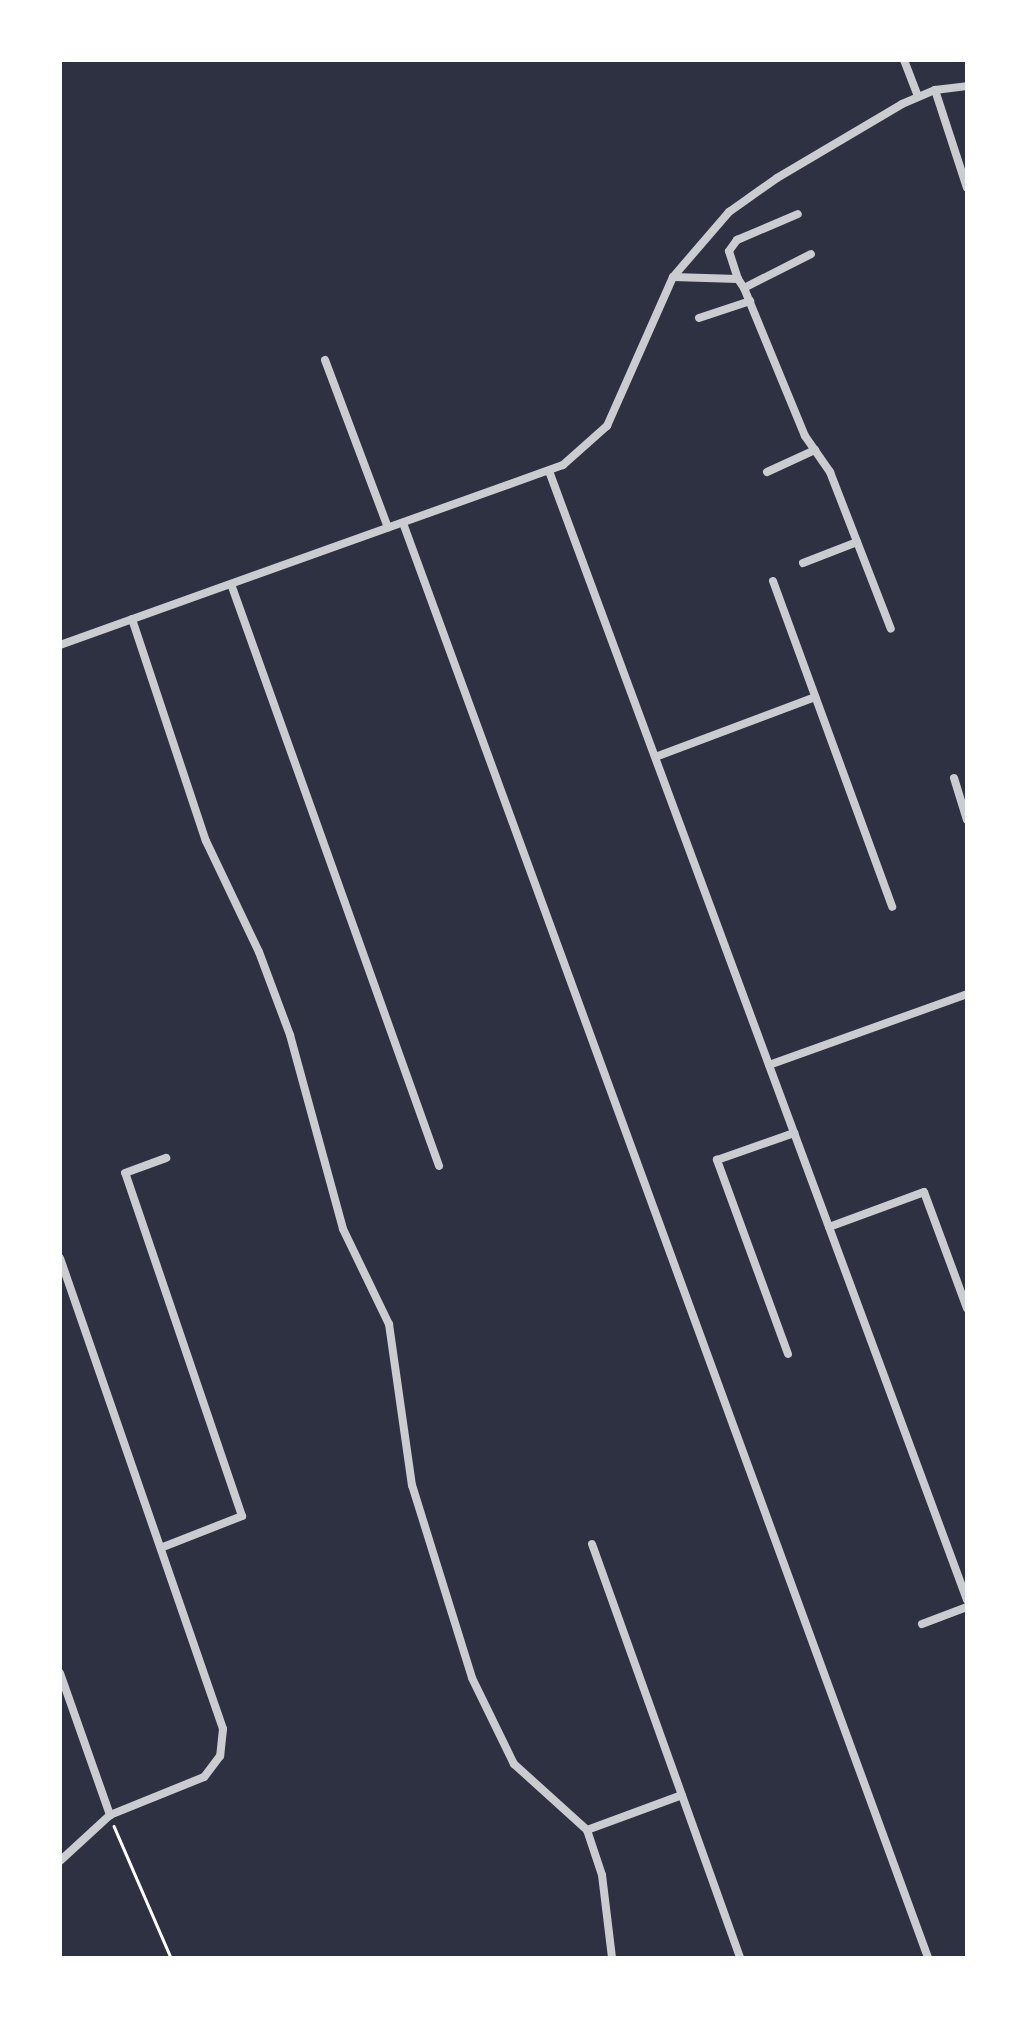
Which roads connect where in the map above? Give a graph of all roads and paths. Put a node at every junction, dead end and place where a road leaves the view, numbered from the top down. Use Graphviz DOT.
graph roads {
  1 [pos="904,60"];
  2 [pos="967,86"];
  3 [pos="936,90"];
  4 [pos="918,96"];
  5 [pos="967,188"];
  6 [pos="798,214"];
  7 [pos="811,254"];
  8 [pos="673,277"];
  9 [pos="738,278"];
  10 [pos="744,288"];
  11 [pos="750,302"];
  12 [pos="699,318"];
  13 [pos="325,360"];
  14 [pos="815,450"];
  15 [pos="549,472"];
  16 [pos="766,472"];
  17 [pos="403,523"];
  18 [pos="388,528"];
  19 [pos="857,542"];
  20 [pos="804,562"];
  21 [pos="773,581"];
  22 [pos="231,584"];
  23 [pos="132,620"];
  24 [pos="891,629"];
  25 [pos="60,645"];
  26 [pos="815,697"];
  27 [pos="658,756"];
  28 [pos="954,778"];
  29 [pos="967,820"];
  30 [pos="892,907"];
  31 [pos="967,994"];
  32 [pos="769,1065"];
  33 [pos="794,1133"];
  34 [pos="166,1158"];
  35 [pos="440,1166"];
  36 [pos="829,1227"];
  37 [pos="60,1258"];
  38 [pos="967,1308"];
  39 [pos="788,1354"];
  40 [pos="592,1544"];
  41 [pos="163,1546"];
  42 [pos="967,1604"];
  43 [pos="922,1624"];
  44 [pos="60,1673"];
  45 [pos="682,1795"];
  46 [pos="110,1815"];
  47 [pos="587,1830"];
  48 [pos="60,1860"];
  49 [pos="170,1958"];
  50 [pos="612,1958"];
  51 [pos="740,1958"];
  52 [pos="928,1958"];
  1 -- 4 [label="street"];
  2 -- 3 [label="street"];
  3 -- 4 [label="street"];
  3 -- 5 [label="street"];
  4 -- 8 [label="street"];
  6 -- 9 [label="street"];
  7 -- 10 [label="street"];
  8 -- 9 [label="street"];
  8 -- 15 [label="street"];
  9 -- 10 [label="street"];
  10 -- 11 [label="street"];
  11 -- 12 [label="street"];
  11 -- 14 [label="street"];
  13 -- 18 [label="street"];
  14 -- 16 [label="street"];
  14 -- 19 [label="street"];
  15 -- 17 [label="street"];
  15 -- 27 [label="street"];
  17 -- 18 [label="street"];
  17 -- 52 [label="street"];
  18 -- 22 [label="street"];
  19 -- 20 [label="street"];
  19 -- 24 [label="street"];
  21 -- 26 [label="street"];
  22 -- 23 [label="street"];
  22 -- 35 [label="street"];
  23 -- 25 [label="street"];
  23 -- 47 [label="street"];
  26 -- 27 [label="street"];
  26 -- 30 [label="street"];
  27 -- 32 [label="street"];
  28 -- 29 [label="street"];
  31 -- 32 [label="street"];
  32 -- 33 [label="street"];
  33 -- 36 [label="street"];
  33 -- 39 [label="street"];
  34 -- 41 [label="street"];
  36 -- 38 [label="street"];
  36 -- 42 [label="street"];
  37 -- 41 [label="street"];
  40 -- 45 [label="street"];
  41 -- 46 [label="street"];
  42 -- 43 [label="street"];
  44 -- 46 [label="street"];
  45 -- 47 [label="street"];
  45 -- 51 [label="street"];
  46 -- 48 [label="street"];
  46 -- 49 [label="path"];
  47 -- 50 [label="street"];
}
